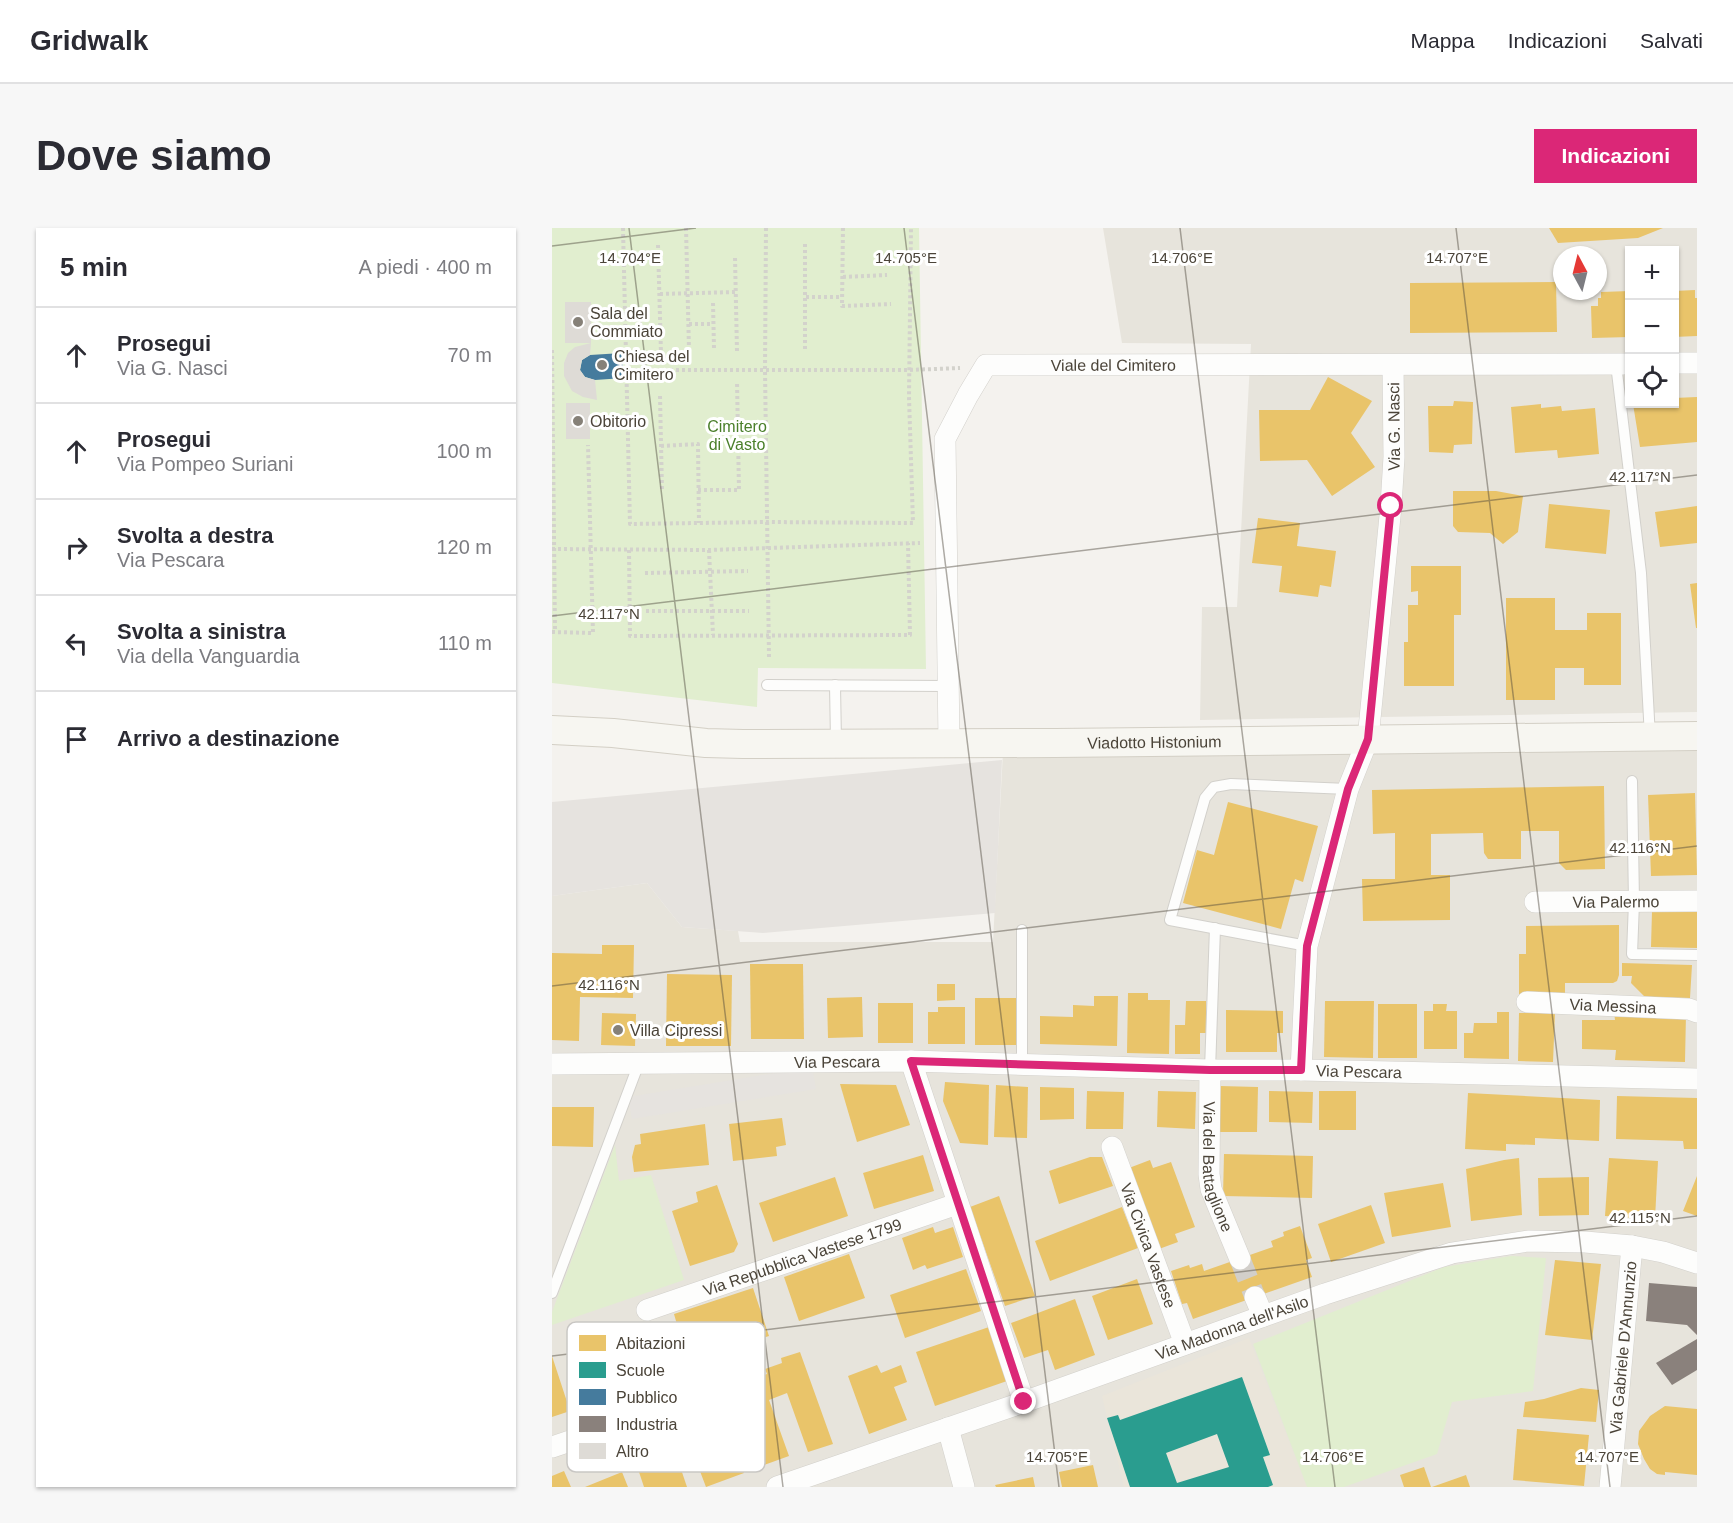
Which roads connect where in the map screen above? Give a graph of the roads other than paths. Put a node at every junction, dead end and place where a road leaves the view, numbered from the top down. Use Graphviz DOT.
graph roads {
  1 [pos="1679,363"];
  2 [pos="1697,363"];
  3 [pos="1623,364"];
  4 [pos="1393,365"];
  5 [pos="767,685"];
  6 [pos="835,685"];
  7 [pos="948,686"];
  8 [pos="552,719"];
  9 [pos="552,730"];
  10 [pos="613,733"];
  11 [pos="1697,736"];
  12 [pos="1650,737"];
  13 [pos="1368,739"];
  14 [pos="949,743"];
  15 [pos="836,744"];
  16 [pos="1632,781"];
  17 [pos="1348,789"];
  18 [pos="1697,901"];
  19 [pos="1535,902"];
  20 [pos="1634,902"];
  21 [pos="1215,928"];
  22 [pos="1022,930"];
  23 [pos="1307,946"];
  24 [pos="1697,955"];
  25 [pos="1527,1002"];
  26 [pos="1697,1012"];
  27 [pos="911,1061"];
  28 [pos="639,1063"];
  29 [pos="552,1064"];
  30 [pos="1022,1064"];
  31 [pos="1210,1070"];
  32 [pos="1301,1070"];
  33 [pos="1697,1079"];
  34 [pos="1112,1147"];
  35 [pos="957,1204"];
  36 [pos="1632,1246"];
  37 [pos="1240,1259"];
  38 [pos="1697,1263"];
  39 [pos="552,1293"];
  40 [pos="647,1310"];
  41 [pos="1185,1344"];
  42 [pos="1024,1402"];
  43 [pos="948,1428"];
  44 [pos="567,1442"];
  45 [pos="552,1447"];
  46 [pos="777,1487"];
  47 [pos="964,1487"];
  48 [pos="1610,1487"];
  1 -- 2 [label="street"];
  3 -- 4 [label="street, Viale del Cimitero"];
  3 -- 12 [label="lane"];
  4 -- 7 [label="street, Viale del Cimitero"];
  4 -- 13 [label="street, Via G. Nasci"];
  5 -- 6 [label="lane"];
  6 -- 7 [label="lane"];
  6 -- 15 [label="lane"];
  7 -- 14 [label="street"];
  8 -- 10 [label="main road, Viadotto Histonium"];
  9 -- 10 [label="main road, Viadotto Histonium"];
  10 -- 15 [label="main road, Viadotto Histonium"];
  11 -- 12 [label="main road, Viadotto Histonium"];
  12 -- 13 [label="main road, Viadotto Histonium"];
  13 -- 14 [label="main road, Viadotto Histonium"];
  13 -- 17 [label="street, Via G. Nasci"];
  14 -- 15 [label="main road, Viadotto Histonium"];
  16 -- 20 [label="lane"];
  17 -- 21 [label="lane"];
  17 -- 23 [label="street, Via G. Nasci"];
  18 -- 20 [label="street, Via Palermo"];
  19 -- 20 [label="street, Via Palermo"];
  20 -- 24 [label="lane"];
  21 -- 23 [label="lane"];
  21 -- 31 [label="lane"];
  22 -- 30 [label="lane"];
  23 -- 32 [label="street, Via G. Nasci"];
  25 -- 26 [label="street, Via Messina"];
  27 -- 28 [label="street, Via Pescara"];
  27 -- 30 [label="street, Via Pescara"];
  27 -- 35 [label="street"];
  28 -- 29 [label="street, Via Pescara"];
  28 -- 39 [label="lane"];
  30 -- 31 [label="street, Via Pescara"];
  31 -- 32 [label="street, Via Pescara"];
  31 -- 37 [label="street, Via del Battaglione"];
  32 -- 33 [label="street, Via Pescara"];
  34 -- 41 [label="street, Via Civica Vastese"];
  35 -- 40 [label="street, Via Repubblica Vastese 1799"];
  35 -- 42 [label="street"];
  36 -- 38 [label="street, Via Madonna dell'Asilo"];
  36 -- 41 [label="street, Via Madonna dell'Asilo"];
  36 -- 48 [label="street, Via Gabriele D'Annunzio"];
  41 -- 42 [label="street, Via Madonna dell'Asilo"];
  42 -- 43 [label="street, Via Madonna dell'Asilo"];
  43 -- 46 [label="street, Via Madonna dell'Asilo"];
  43 -- 47 [label="street"];
  44 -- 45 [label="street"];
}
